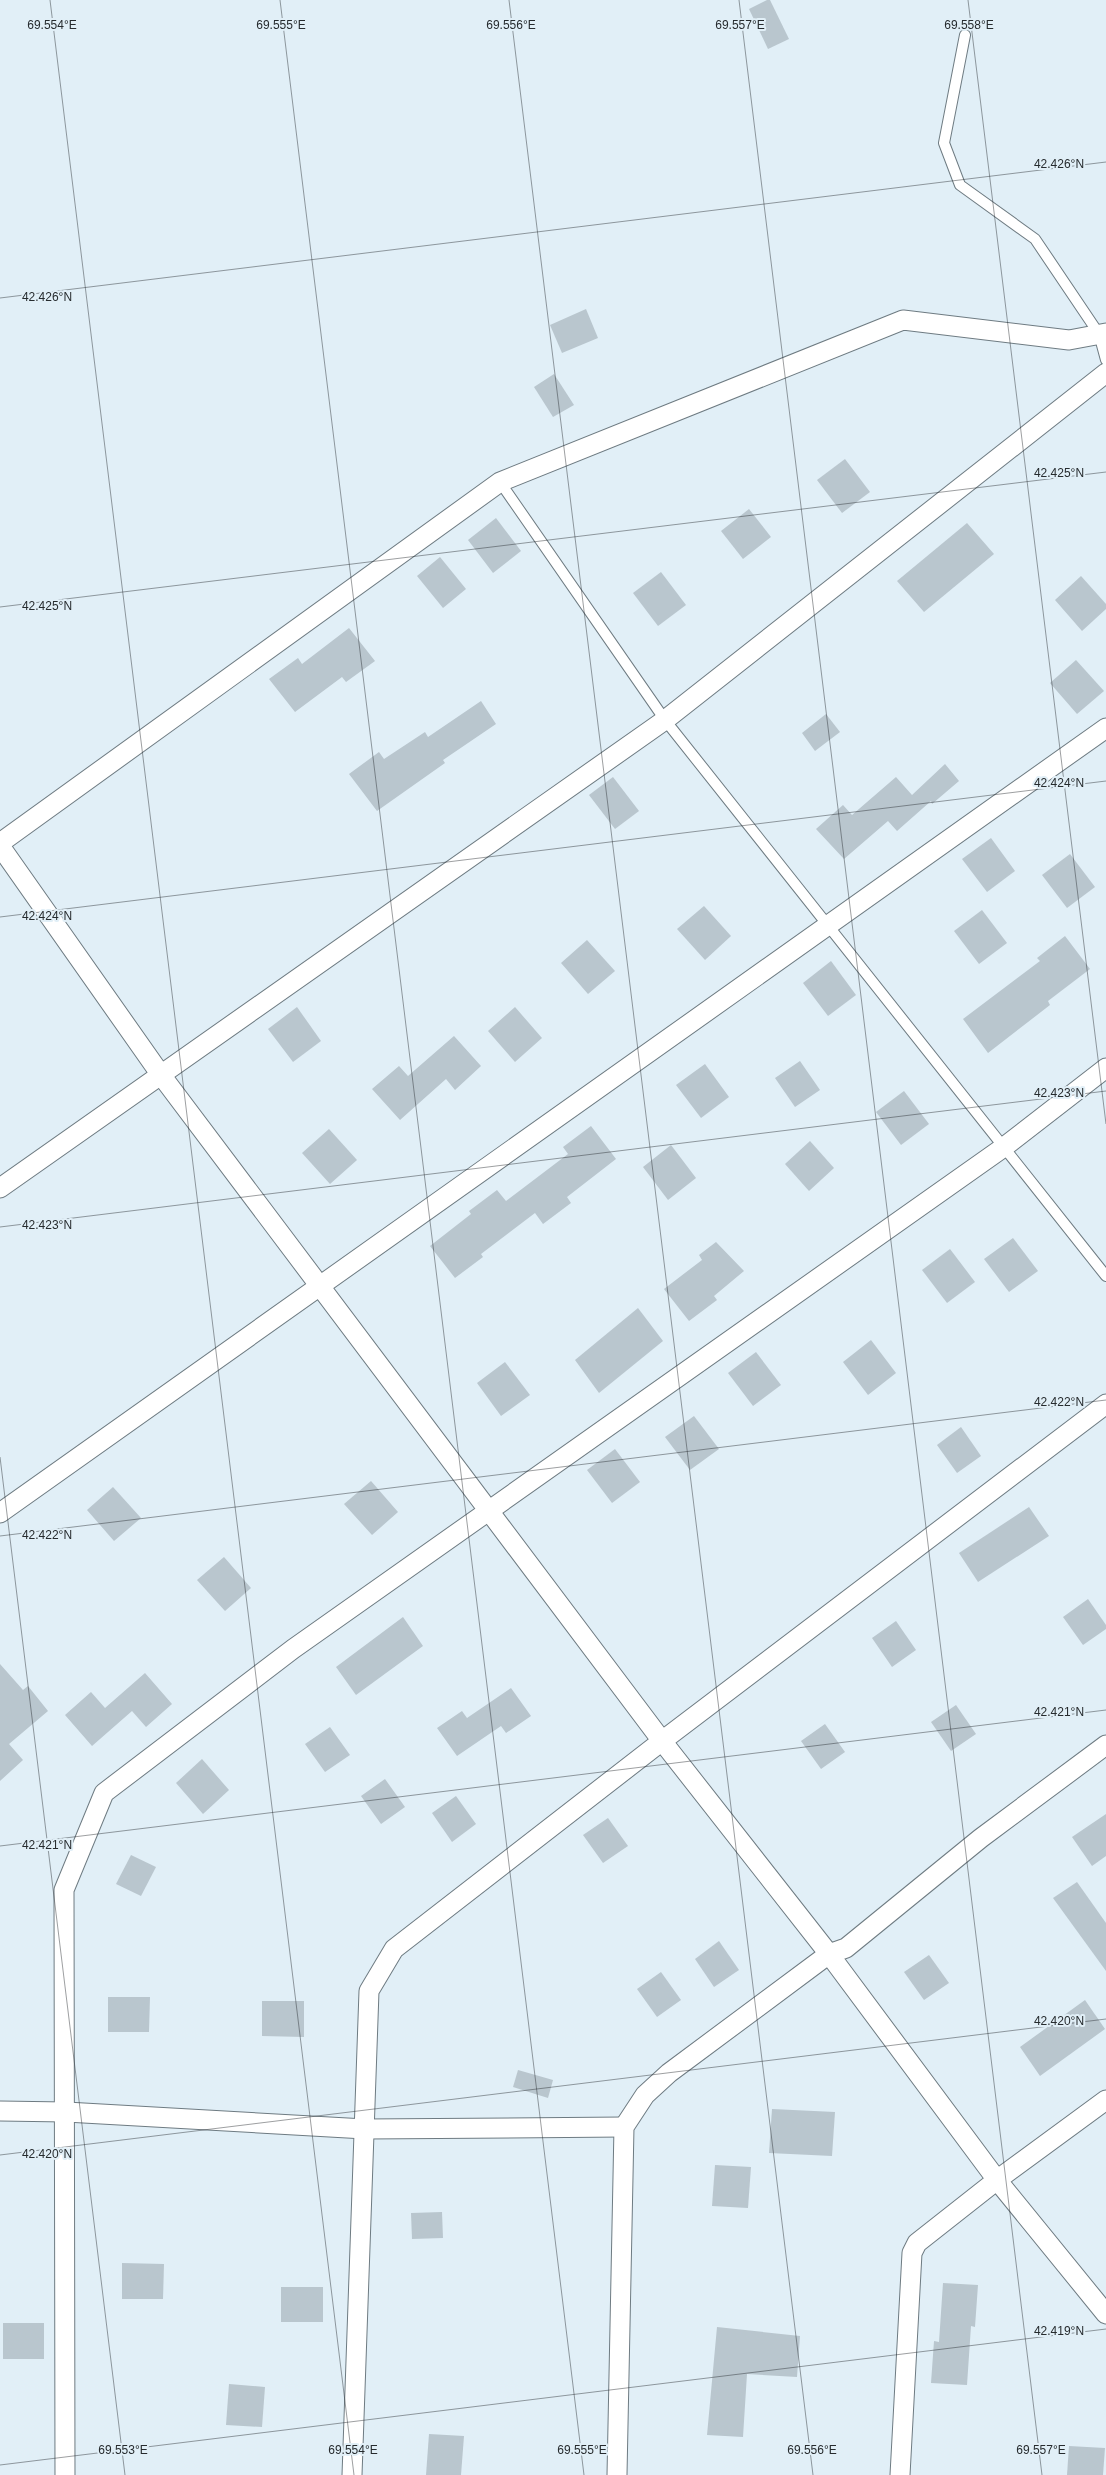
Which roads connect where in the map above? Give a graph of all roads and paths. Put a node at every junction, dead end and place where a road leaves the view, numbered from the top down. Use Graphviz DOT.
graph roads {
  1 [pos="965,35"];
  2 [pos="1102,333"];
  3 [pos="1106,360"];
  4 [pos="1106,373"];
  5 [pos="500,482"];
  6 [pos="665,720"];
  7 [pos="1106,728"];
  8 [pos="0,845"];
  9 [pos="828,926"];
  10 [pos="1106,1068"];
  11 [pos="161,1075"];
  12 [pos="1004,1147"];
  13 [pos="0,1188"];
  14 [pos="1106,1276"];
  15 [pos="320,1286"];
  16 [pos="1106,1404"];
  17 [pos="489,1510"];
  18 [pos="0,1514"];
  19 [pos="662,1741"];
  20 [pos="1106,1745"];
  21 [pos="829,1954"];
  22 [pos="1106,2100"];
  23 [pos="0,2112"];
  24 [pos="66,2112"];
  25 [pos="624,2127"];
  26 [pos="365,2129"];
  27 [pos="998,2180"];
  28 [pos="1106,2314"];
  29 [pos="65,2475"];
  30 [pos="352,2475"];
  31 [pos="617,2475"];
  32 [pos="900,2475"];
  1 -- 2 [label="lane"];
  2 -- 3 [label="lane"];
  2 -- 5 [label="street"];
  4 -- 6 [label="street"];
  5 -- 6 [label="lane"];
  5 -- 8 [label="street"];
  6 -- 9 [label="lane"];
  6 -- 11 [label="street"];
  7 -- 9 [label="street"];
  8 -- 11 [label="street"];
  9 -- 12 [label="lane"];
  9 -- 15 [label="street"];
  10 -- 12 [label="street"];
  11 -- 13 [label="street"];
  11 -- 15 [label="street"];
  12 -- 14 [label="lane"];
  12 -- 17 [label="street"];
  15 -- 17 [label="street"];
  15 -- 18 [label="street"];
  16 -- 19 [label="street"];
  17 -- 19 [label="street"];
  17 -- 24 [label="street"];
  19 -- 21 [label="street"];
  19 -- 26 [label="street"];
  20 -- 21 [label="street"];
  21 -- 25 [label="street"];
  21 -- 27 [label="street"];
  22 -- 27 [label="street"];
  23 -- 24 [label="street"];
  24 -- 26 [label="street"];
  24 -- 29 [label="street"];
  25 -- 26 [label="street"];
  25 -- 31 [label="street"];
  26 -- 30 [label="street"];
  27 -- 28 [label="street"];
  27 -- 32 [label="street"];
}
